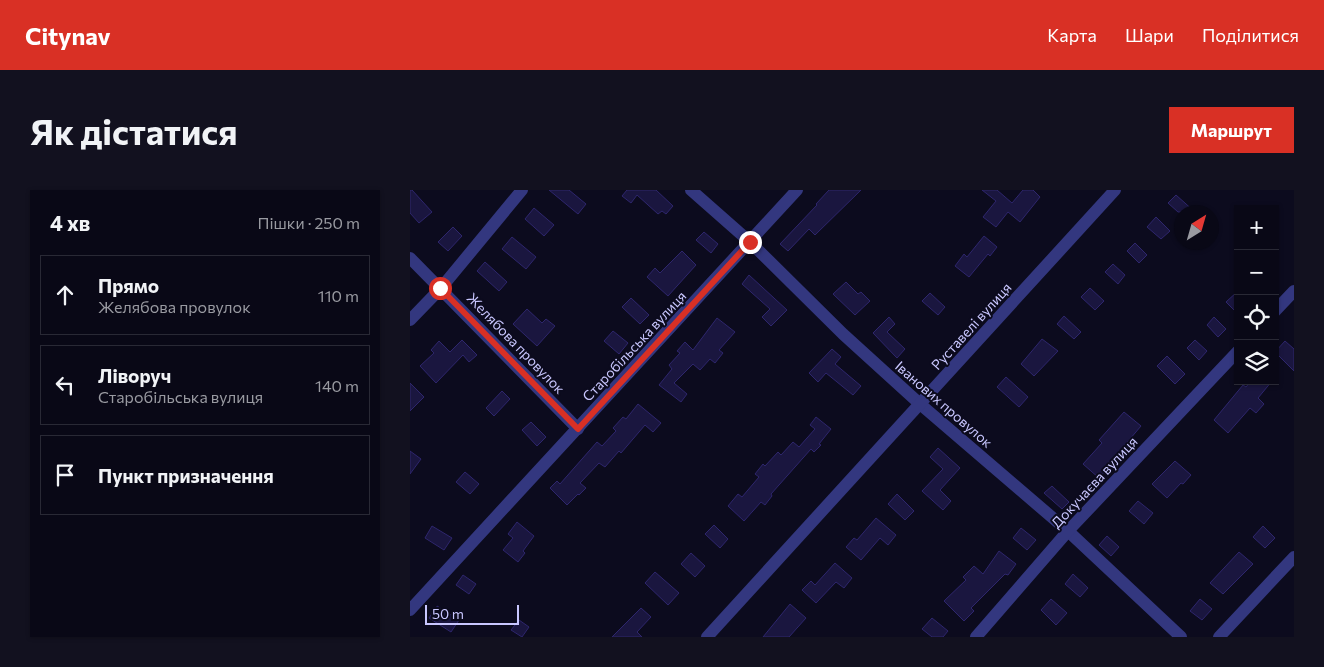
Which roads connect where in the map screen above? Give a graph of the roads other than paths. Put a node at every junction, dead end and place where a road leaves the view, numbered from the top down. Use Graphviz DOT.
graph roads {
  1 [pos="522,190"];
  2 [pos="691,190"];
  3 [pos="797,190"];
  4 [pos="1116,190"];
  5 [pos="750,242"];
  6 [pos="410,258"];
  7 [pos="440,288"];
  8 [pos="1294,291"];
  9 [pos="1279,307"];
  10 [pos="410,320"];
  11 [pos="1234,355"];
  12 [pos="920,404"];
  13 [pos="578,429"];
  14 [pos="1068,531"];
  15 [pos="1294,557"];
  16 [pos="410,610"];
  17 [pos="707,637"];
  18 [pos="976,637"];
  19 [pos="1181,637"];
  20 [pos="1219,637"];
  1 -- 7 [label="street"];
  2 -- 5 [label="street, Іванових провулок"];
  3 -- 5 [label="street, Старобільська вулиця"];
  4 -- 12 [label="street, Руставелі вулиця"];
  5 -- 12 [label="street, Іванових провулок"];
  5 -- 13 [label="street, Старобільська вулиця"];
  6 -- 7 [label="street, Желябова провулок"];
  7 -- 10 [label="street"];
  7 -- 13 [label="street, Желябова провулок"];
  8 -- 9 [label="street"];
  11 -- 14 [label="street, Докучаєва вулиця"];
  12 -- 14 [label="street, Іванових провулок"];
  12 -- 17 [label="street, Руставелі вулиця"];
  13 -- 16 [label="street, Старобільська вулиця"];
  14 -- 18 [label="street, Докучаєва вулиця"];
  14 -- 19 [label="street, Іванових провулок"];
  15 -- 20 [label="street"];
}
